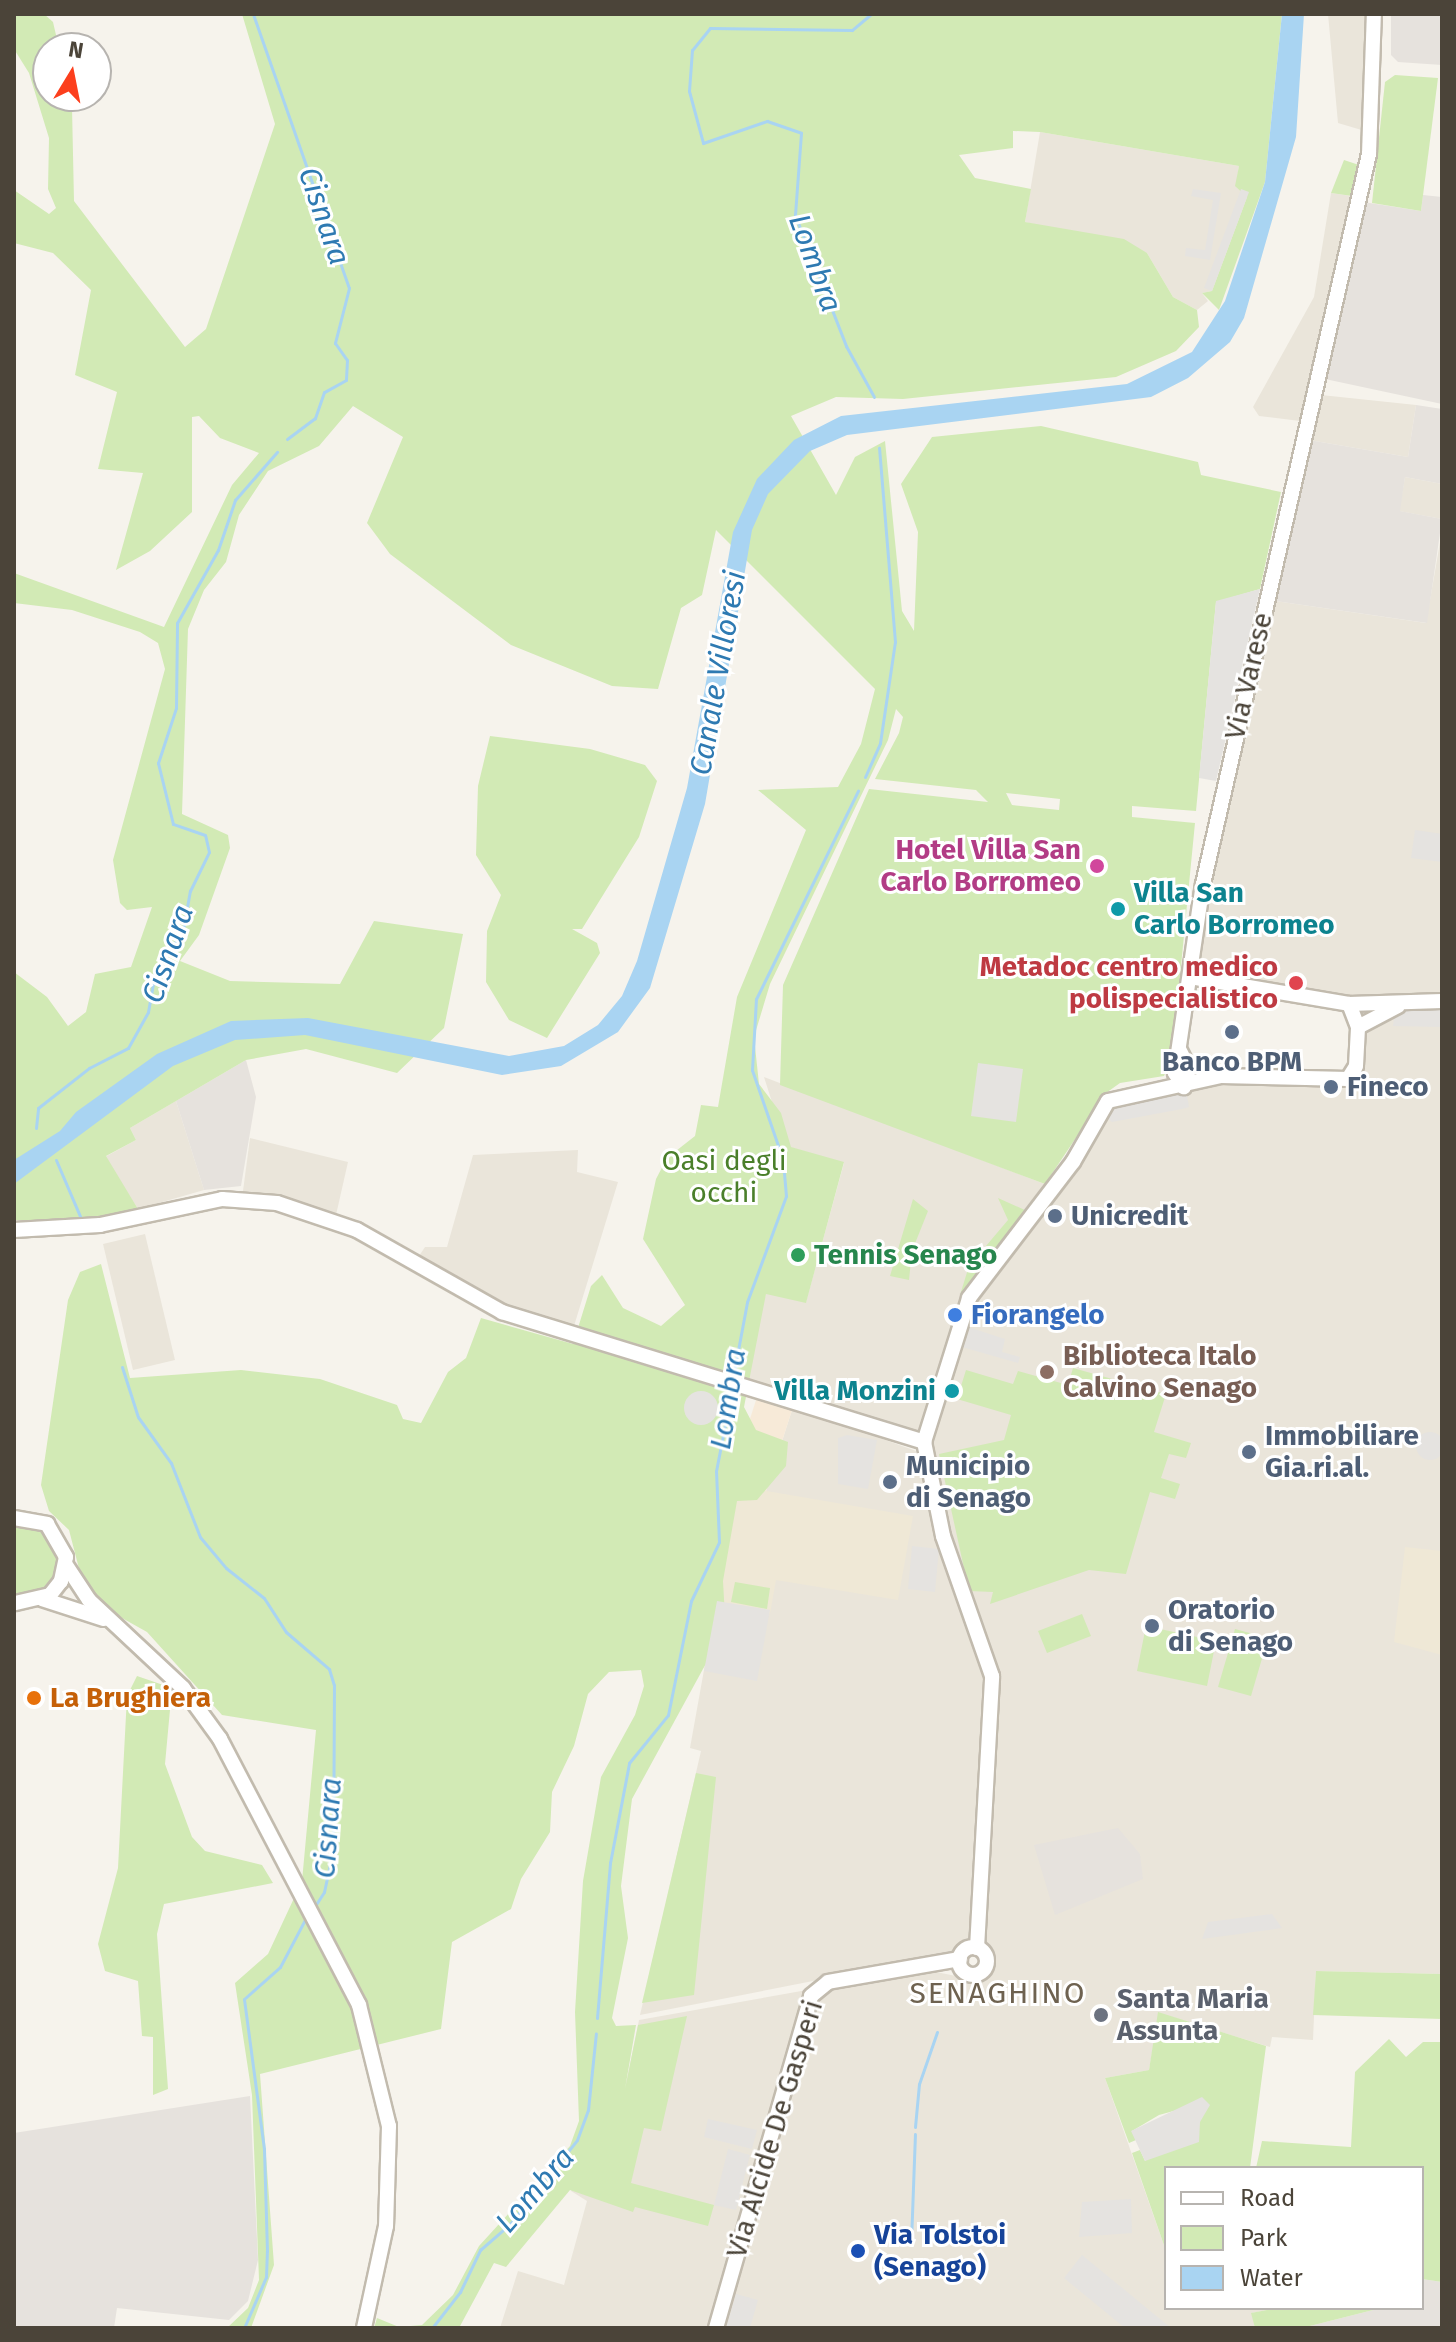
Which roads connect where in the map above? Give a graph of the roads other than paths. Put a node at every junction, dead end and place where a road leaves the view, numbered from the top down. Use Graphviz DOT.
graph roads {
  1 [pos="1374,14"];
  2 [pos="1190,977"];
  3 [pos="1442,1001"];
  4 [pos="1349,1004"];
  5 [pos="1380,1011"];
  6 [pos="1358,1027"];
  7 [pos="1179,1049"];
  8 [pos="1175,1073"];
  9 [pos="1184,1087"];
  10 [pos="1150,1088"];
  11 [pos="14,1230"];
  12 [pos="924,1442"];
  13 [pos="14,1518"];
  14 [pos="66,1565"];
  15 [pos="42,1599"];
  16 [pos="14,1603"];
  17 [pos="112,1623"];
  18 [pos="975,1948"];
  19 [pos="961,1964"];
  20 [pos="364,2328"];
  21 [pos="716,2328"];
  1 -- 2 [label="street, Via Varese"];
  2 -- 4 [label="street"];
  2 -- 7 [label="street, Via Varese"];
  3 -- 5 [label="street"];
  4 -- 5 [label="street"];
  4 -- 6 [label="street"];
  5 -- 6 [label="street"];
  6 -- 9 [label="street"];
  7 -- 8 [label="street, Via Varese"];
  7 -- 9 [label="street"];
  8 -- 9 [label="street"];
  8 -- 10 [label="street"];
  9 -- 10 [label="street"];
  10 -- 12 [label="street"];
  11 -- 12 [label="street"];
  12 -- 18 [label="street"];
  13 -- 14 [label="street"];
  14 -- 15 [label="street"];
  14 -- 17 [label="street"];
  15 -- 16 [label="street"];
  15 -- 17 [label="street"];
  17 -- 20 [label="street"];
  18 -- 19 [label="street"];
  18 -- 19 [label="street"];
  19 -- 21 [label="street, Via Alcide De Gasperi"];
}
